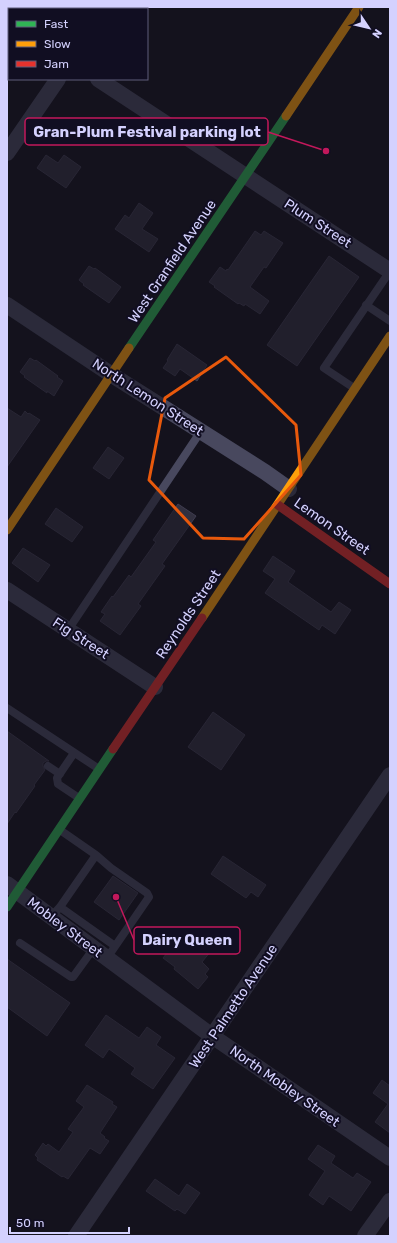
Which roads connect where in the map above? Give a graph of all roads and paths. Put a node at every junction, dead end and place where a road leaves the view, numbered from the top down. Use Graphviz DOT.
graph roads {
  1 [pos="359,7"];
  2 [pos="57,80"];
  3 [pos="100,80"];
  4 [pos="7,154"];
  5 [pos="246,176"];
  6 [pos="390,271"];
  7 [pos="7,305"];
  8 [pos="366,305"];
  9 [pos="390,321"];
  10 [pos="390,336"];
  11 [pos="112,375"];
  12 [pos="355,389"];
  13 [pos="202,431"];
  14 [pos="289,489"];
  15 [pos="278,505"];
  16 [pos="7,530"];
  17 [pos="390,584"];
  18 [pos="7,590"];
  19 [pos="68,630"];
  20 [pos="156,687"];
  21 [pos="7,708"];
  22 [pos="74,752"];
  23 [pos="48,766"];
  24 [pos="100,770"];
  25 [pos="60,774"];
  26 [pos="390,775"];
  27 [pos="80,799"];
  28 [pos="60,829"];
  29 [pos="96,855"];
  30 [pos="12,888"];
  31 [pos="7,907"];
  32 [pos="56,912"];
  33 [pos="20,943"];
  34 [pos="94,948"];
  35 [pos="111,952"];
  36 [pos="123,970"];
  37 [pos="212,1036"];
  38 [pos="390,1158"];
  39 [pos="390,1201"];
  40 [pos="76,1236"];
  41 [pos="365,1236"];
  1 -- 5 [label="street, West Granfield Avenue"];
  2 -- 4 [label="street"];
  3 -- 5 [label="street, Plum Street"];
  5 -- 6 [label="street, Plum Street"];
  5 -- 11 [label="street, West Granfield Avenue"];
  6 -- 8 [label="lane"];
  7 -- 11 [label="street, North Lemon Street"];
  8 -- 9 [label="lane"];
  8 -- 12 [label="lane"];
  10 -- 12 [label="street, Reynolds Street"];
  11 -- 13 [label="street, North Lemon Street"];
  11 -- 16 [label="street, West Granfield Avenue"];
  12 -- 14 [label="street, Reynolds Street"];
  13 -- 14 [label="street, North Lemon Street"];
  13 -- 19 [label="lane"];
  14 -- 15 [label="street, Reynolds Street"];
  15 -- 17 [label="street, Lemon Street"];
  15 -- 20 [label="street, Reynolds Street"];
  18 -- 19 [label="street, Fig Street"];
  19 -- 20 [label="street, Fig Street"];
  20 -- 24 [label="street, Reynolds Street"];
  21 -- 22 [label="lane"];
  22 -- 24 [label="lane"];
  22 -- 25 [label="lane"];
  23 -- 25 [label="lane"];
  24 -- 27 [label="street, Reynolds Street"];
  25 -- 27 [label="lane"];
  26 -- 37 [label="street, West Palmetto Avenue"];
  27 -- 28 [label="street, Reynolds Street"];
  28 -- 29 [label="lane"];
  28 -- 30 [label="street, Reynolds Street"];
  29 -- 32 [label="lane"];
  29 -- 35 [label="lane"];
  30 -- 31 [label="street, Reynolds Street"];
  30 -- 32 [label="street, Mobley Street"];
  32 -- 34 [label="street, Mobley Street"];
  32 -- 35 [label="lane"];
  33 -- 34 [label="lane"];
  34 -- 35 [label="street, Mobley Street"];
  35 -- 36 [label="street, Mobley Street"];
  36 -- 37 [label="street, North Mobley Street"];
  37 -- 38 [label="street, North Mobley Street"];
  37 -- 40 [label="street, West Palmetto Avenue"];
  39 -- 41 [label="street"];
}
